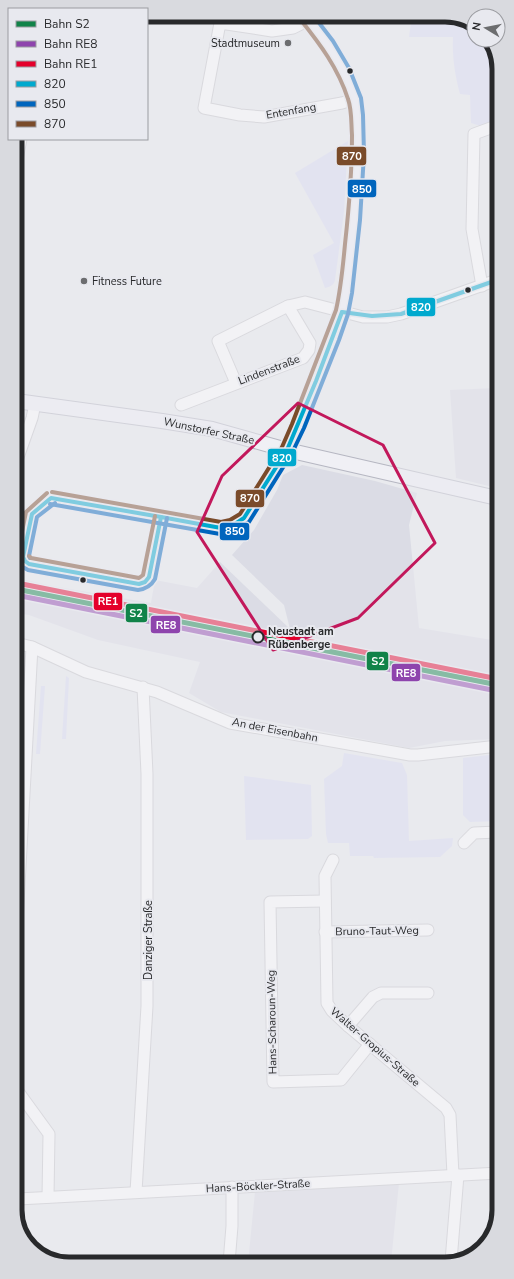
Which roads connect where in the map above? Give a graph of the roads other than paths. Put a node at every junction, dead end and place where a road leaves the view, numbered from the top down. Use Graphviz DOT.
graph roads {
  1 [pos="301,22"];
  2 [pos="310,22"];
  3 [pos="355,99"];
  4 [pos="492,127"];
  5 [pos="492,282"];
  6 [pos="482,286"];
  7 [pos="288,306"];
  8 [pos="342,312"];
  9 [pos="236,383"];
  10 [pos="22,402"];
  11 [pos="35,404"];
  12 [pos="181,405"];
  13 [pos="22,446"];
  14 [pos="287,450"];
  15 [pos="492,497"];
  16 [pos="184,522"];
  17 [pos="22,644"];
  18 [pos="32,647"];
  19 [pos="143,688"];
  20 [pos="492,747"];
  21 [pos="22,830"];
  22 [pos="492,832"];
  23 [pos="464,842"];
  24 [pos="333,860"];
  25 [pos="325,901"];
  26 [pos="428,930"];
  27 [pos="325,932"];
  28 [pos="428,992"];
  29 [pos="348,1026"];
  30 [pos="370,1044"];
  31 [pos="22,1096"];
  32 [pos="492,1173"];
  33 [pos="456,1175"];
  34 [pos="232,1188"];
  35 [pos="136,1192"];
  36 [pos="48,1197"];
  37 [pos="22,1199"];
  38 [pos="229,1257"];
  39 [pos="451,1257"];
  1 -- 3 [label="street, Entenfang"];
  2 -- 3 [label="main road"];
  3 -- 8 [label="main road"];
  4 -- 6 [label="street"];
  5 -- 6 [label="street"];
  6 -- 8 [label="street"];
  7 -- 8 [label="street"];
  7 -- 9 [label="street"];
  7 -- 9 [label="street, Lindenstraße"];
  8 -- 14 [label="main road"];
  9 -- 12 [label="street, Lindenstraße"];
  10 -- 11 [label="main road, Wunstorfer Straße"];
  11 -- 13 [label="street"];
  11 -- 14 [label="main road, Wunstorfer Straße"];
  14 -- 15 [label="main road, Wunstorfer Straße"];
  14 -- 16 [label="street"];
  17 -- 18 [label="street, An der Eisenbahn"];
  18 -- 19 [label="street, An der Eisenbahn"];
  18 -- 21 [label="street"];
  19 -- 20 [label="street, An der Eisenbahn"];
  19 -- 35 [label="street, Danziger Straße"];
  22 -- 23 [label="street"];
  24 -- 25 [label="street, Walter-Gropius-Straße"];
  25 -- 27 [label="street, Walter-Gropius-Straße"];
  25 -- 30 [label="street, Hans-Scharoun-Weg"];
  26 -- 27 [label="street, Bruno-Taut-Weg"];
  27 -- 29 [label="street, Walter-Gropius-Straße"];
  28 -- 29 [label="street"];
  29 -- 30 [label="street, Walter-Gropius-Straße"];
  30 -- 33 [label="street, Walter-Gropius-Straße"];
  31 -- 36 [label="street"];
  32 -- 33 [label="street, Hans-Böckler-Straße"];
  33 -- 34 [label="street, Hans-Böckler-Straße"];
  33 -- 39 [label="street, Walter-Gropius-Straße"];
  34 -- 35 [label="street, Hans-Böckler-Straße"];
  34 -- 38 [label="street"];
  35 -- 36 [label="street, Hans-Böckler-Straße"];
  36 -- 37 [label="street, Hans-Böckler-Straße"];
}
